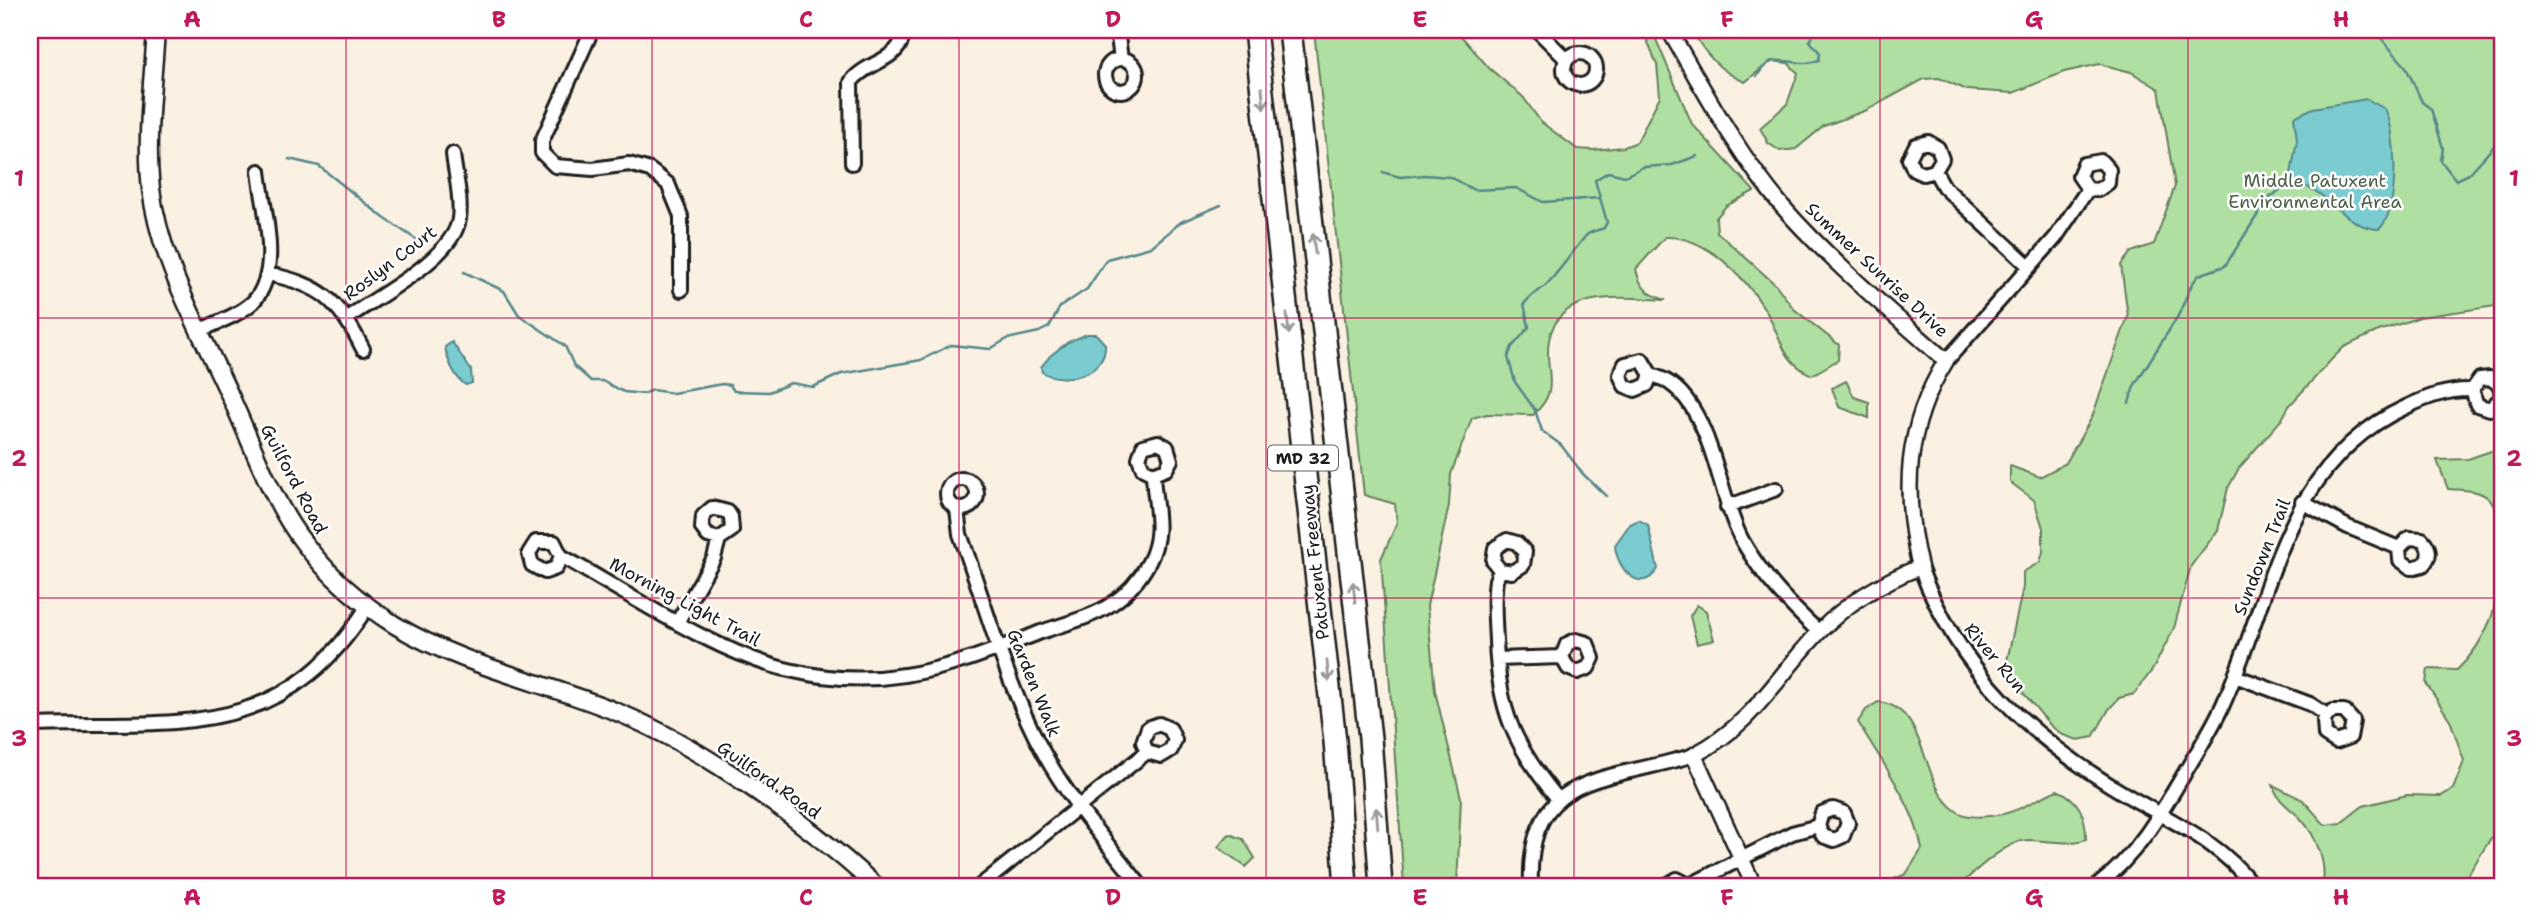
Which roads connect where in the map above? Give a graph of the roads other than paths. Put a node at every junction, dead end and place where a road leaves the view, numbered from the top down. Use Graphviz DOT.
graph roads {
  1 [pos="143,30"];
  2 [pos="156,30"];
  3 [pos="592,30"];
  4 [pos="903,30"];
  5 [pos="1117,30"];
  6 [pos="1255,30"];
  7 [pos="1290,30"];
  8 [pos="1537,30"];
  9 [pos="1669,30"];
  10 [pos="154,59"];
  11 [pos="1121,59"];
  12 [pos="1567,60"];
  13 [pos="453,154"];
  14 [pos="852,163"];
  15 [pos="259,171"];
  16 [pos="1935,172"];
  17 [pos="2088,189"];
  18 [pos="2029,266"];
  19 [pos="268,274"];
  20 [pos="681,290"];
  21 [pos="347,318"];
  22 [pos="201,330"];
  23 [pos="363,349"];
  24 [pos="1945,361"];
  25 [pos="1651,375"];
  26 [pos="2472,390"];
  27 [pos="1153,474"];
  28 [pos="1776,489"];
  29 [pos="2302,502"];
  30 [pos="1727,507"];
  31 [pos="957,509"];
  32 [pos="719,539"];
  33 [pos="2399,548"];
  34 [pos="561,556"];
  35 [pos="1920,567"];
  36 [pos="1500,570"];
  37 [pos="367,607"];
  38 [pos="678,621"];
  39 [pos="1819,632"];
  40 [pos="1000,647"];
  41 [pos="1562,657"];
  42 [pos="1497,659"];
  43 [pos="2235,676"];
  44 [pos="2327,715"];
  45 [pos="30,725"];
  46 [pos="1147,752"];
  47 [pos="1694,755"];
  48 [pos="1558,799"];
  49 [pos="1079,807"];
  50 [pos="2160,814"];
  51 [pos="1818,826"];
  52 [pos="1741,859"];
  53 [pos="876,886"];
  54 [pos="980,886"];
  55 [pos="1142,886"];
  56 [pos="1346,886"];
  57 [pos="1381,886"];
  58 [pos="1531,886"];
  59 [pos="1665,886"];
  60 [pos="1690,886"];
  61 [pos="1754,886"];
  62 [pos="2097,886"];
  63 [pos="2253,886"];
  1 -- 10 [label="main road"];
  2 -- 10 [label="main road, Guilford Road"];
  3 -- 20 [label="street"];
  4 -- 14 [label="street"];
  5 -- 11 [label="street"];
  6 -- 56 [label="highway, Patuxent Freeway / MD 32, one-way"];
  57 -- 7 [label="highway, Patuxent Freeway / MD 32, one-way"];
  8 -- 12 [label="street"];
  9 -- 24 [label="street, Summer Sunrise Drive"];
  10 -- 22 [label="main road, Guilford Road"];
  13 -- 21 [label="street, Roslyn Court"];
  15 -- 19 [label="street"];
  16 -- 18 [label="street"];
  17 -- 18 [label="street, River Run"];
  18 -- 24 [label="street, River Run"];
  19 -- 21 [label="street"];
  19 -- 22 [label="street"];
  21 -- 23 [label="street"];
  22 -- 37 [label="main road, Guilford Road"];
  24 -- 35 [label="street, River Run"];
  25 -- 30 [label="street"];
  26 -- 29 [label="street, Sundown Trail"];
  27 -- 40 [label="street, Morning Light Trail"];
  28 -- 30 [label="street"];
  29 -- 33 [label="street"];
  29 -- 43 [label="street, Sundown Trail"];
  30 -- 39 [label="street"];
  31 -- 40 [label="street, Garden Walk"];
  32 -- 38 [label="street"];
  34 -- 38 [label="street, Morning Light Trail"];
  35 -- 39 [label="street"];
  35 -- 50 [label="street, River Run"];
  36 -- 42 [label="street"];
  37 -- 45 [label="street"];
  37 -- 53 [label="main road, Guilford Road"];
  38 -- 40 [label="street, Morning Light Trail"];
  39 -- 47 [label="street"];
  40 -- 49 [label="street, Garden Walk"];
  41 -- 42 [label="street"];
  42 -- 48 [label="street"];
  43 -- 44 [label="street"];
  43 -- 50 [label="street, Sundown Trail"];
  46 -- 49 [label="street"];
  47 -- 48 [label="street"];
  47 -- 52 [label="street"];
  48 -- 58 [label="street"];
  49 -- 54 [label="street"];
  49 -- 55 [label="street, Garden Walk"];
  50 -- 62 [label="street, Sundown Trail"];
  50 -- 63 [label="street, River Run"];
  51 -- 52 [label="street"];
  52 -- 60 [label="street"];
  52 -- 61 [label="street"];
  59 -- 60 [label="street"];
}
